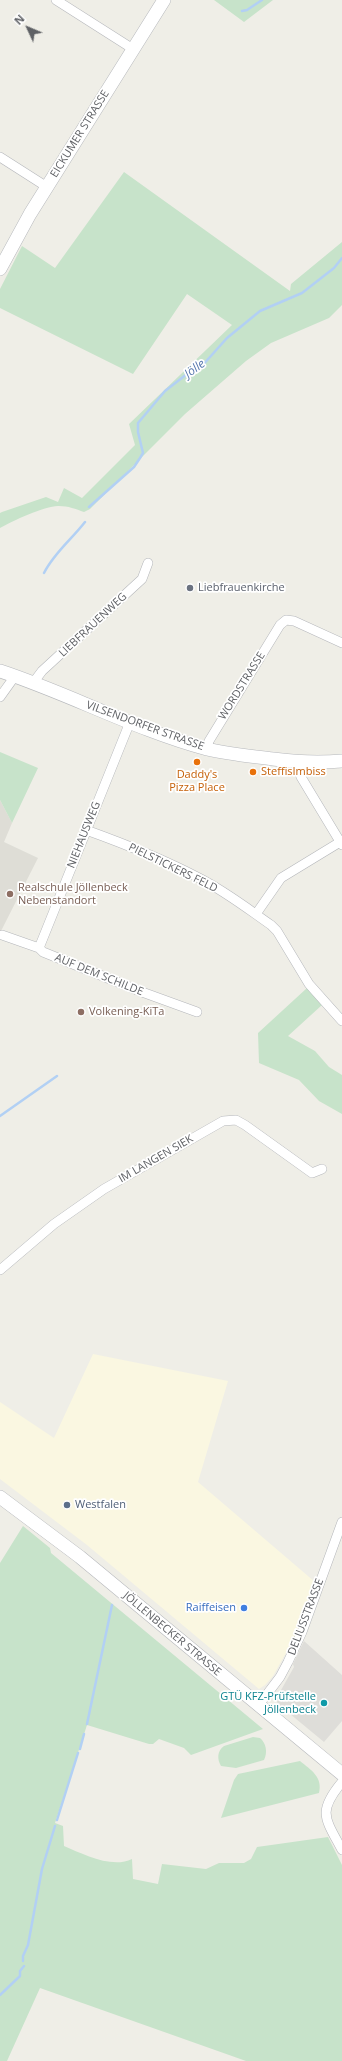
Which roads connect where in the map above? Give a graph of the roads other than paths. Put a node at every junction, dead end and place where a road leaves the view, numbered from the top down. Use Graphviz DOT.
graph roads {
  1 [pos="56,0"];
  2 [pos="164,0"];
  3 [pos="133,49"];
  4 [pos="0,157"];
  5 [pos="47,187"];
  6 [pos="4,253"];
  7 [pos="0,269"];
  8 [pos="148,563"];
  9 [pos="342,643"];
  10 [pos="0,671"];
  11 [pos="15,676"];
  12 [pos="33,683"];
  13 [pos="0,697"];
  14 [pos="130,722"];
  15 [pos="207,748"];
  16 [pos="295,761"];
  17 [pos="342,761"];
  18 [pos="86,830"];
  19 [pos="341,843"];
  20 [pos="256,914"];
  21 [pos="2,936"];
  22 [pos="39,948"];
  23 [pos="197,1012"];
  24 [pos="342,1021"];
  25 [pos="322,1169"];
  26 [pos="0,1270"];
  27 [pos="0,1497"];
  28 [pos="342,1522"];
  29 [pos="258,1706"];
  30 [pos="342,1774"];
  31 [pos="342,1782"];
  32 [pos="342,1850"];
  1 -- 3 [label="street"];
  2 -- 3 [label="main road, EICKUMER STRASSE"];
  3 -- 5 [label="main road, EICKUMER STRASSE"];
  4 -- 5 [label="street"];
  5 -- 6 [label="main road, EICKUMER STRASSE"];
  6 -- 7 [label="main road, EICKUMER STRASSE"];
  8 -- 12 [label="street, LIEBFRAUENWEG"];
  9 -- 15 [label="street, WORDSTRASSE"];
  10 -- 11 [label="main road, VILSENDORFER STRASSE"];
  11 -- 12 [label="main road, VILSENDORFER STRASSE"];
  11 -- 13 [label="street"];
  12 -- 14 [label="main road, VILSENDORFER STRASSE"];
  14 -- 15 [label="main road, VILSENDORFER STRASSE"];
  14 -- 18 [label="street, NIEHAUSWEG"];
  15 -- 16 [label="main road, VILSENDORFER STRASSE"];
  16 -- 17 [label="main road, VILSENDORFER STRASSE"];
  16 -- 19 [label="street"];
  18 -- 20 [label="street, PIELSTICKERS FELD"];
  18 -- 22 [label="street, NIEHAUSWEG"];
  19 -- 20 [label="street"];
  20 -- 24 [label="street, PIELSTICKERS FELD"];
  21 -- 22 [label="street, AUF DEM SCHILDE"];
  22 -- 23 [label="street, AUF DEM SCHILDE"];
  25 -- 26 [label="street, IM LANGEN SIEK"];
  27 -- 29 [label="main road, JÖLLENBECKER STRASSE"];
  28 -- 29 [label="street, DELIUSSTRASSE"];
  29 -- 30 [label="main road, JÖLLENBECKER STRASSE"];
  31 -- 32 [label="street"];
}
